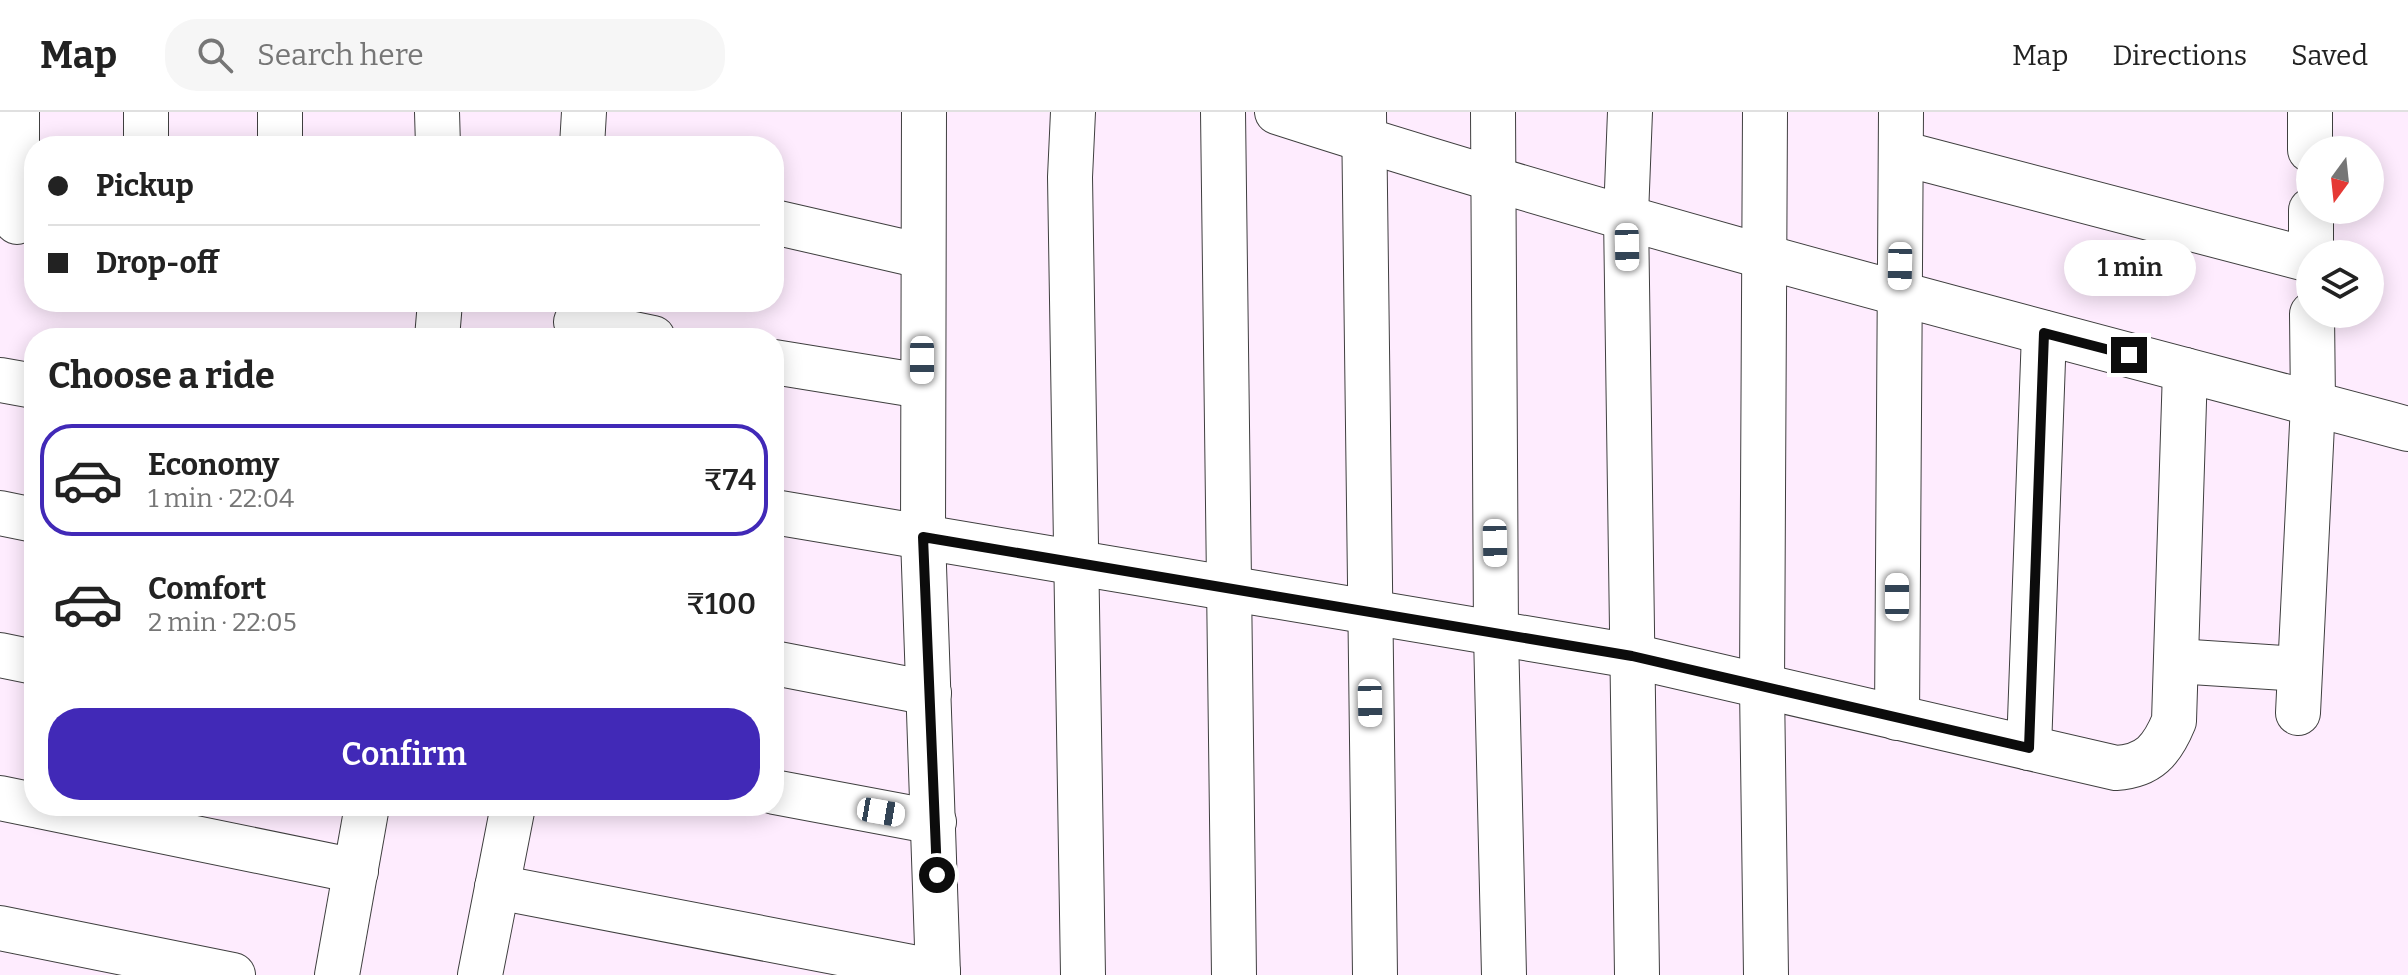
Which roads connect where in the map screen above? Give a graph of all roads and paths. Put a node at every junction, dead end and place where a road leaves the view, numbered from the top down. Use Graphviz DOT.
graph roads {
  1 [pos="17,112"];
  2 [pos="146,112"];
  3 [pos="280,112"];
  4 [pos="437,112"];
  5 [pos="584,112"];
  6 [pos="1073,112"];
  7 [pos="1223,112"];
  8 [pos="1277,112"];
  9 [pos="1493,112"];
  10 [pos="1630,112"];
  11 [pos="1765,112"];
  12 [pos="2310,112"];
  13 [pos="913,116"];
  14 [pos="1364,126"];
  15 [pos="1901,132"];
  16 [pos="146,136"];
  17 [pos="280,136"];
  18 [pos="438,136"];
  19 [pos="583,136"];
  20 [pos="2310,136"];
  21 [pos="1493,181"];
  22 [pos="1626,215"];
  23 [pos="17,222"];
  24 [pos="784,224"];
  25 [pos="922,256"];
  26 [pos="2296,256"];
  27 [pos="1764,259"];
  28 [pos="1899,295"];
  29 [pos="576,321"];
  30 [pos="608,328"];
  31 [pos="2312,328"];
  32 [pos="2044,333"];
  33 [pos="784,364"];
  34 [pos="2185,370"];
  35 [pos="0,380"];
  36 [pos="24,384"];
  37 [pos="922,386"];
  38 [pos="2313,404"];
  39 [pos="2408,429"];
  40 [pos="0,513"];
  41 [pos="784,514"];
  42 [pos="24,518"];
  43 [pos="923,537"];
  44 [pos="1076,563"];
  45 [pos="1230,589"];
  46 [pos="1369,612"];
  47 [pos="1496,634"];
  48 [pos="0,655"];
  49 [pos="1632,656"];
  50 [pos="24,660"];
  51 [pos="2176,661"];
  52 [pos="784,665"];
  53 [pos="2300,669"];
  54 [pos="1762,687"];
  55 [pos="929,693"];
  56 [pos="2298,713"];
  57 [pos="1897,718"];
  58 [pos="2029,748"];
  59 [pos="784,794"];
  60 [pos="0,798"];
  61 [pos="24,803"];
  62 [pos="86,816"];
  63 [pos="365,816"];
  64 [pos="511,816"];
  65 [pos="934,822"];
  66 [pos="356,871"];
  67 [pos="497,887"];
  68 [pos="0,928"];
  69 [pos="938,974"];
  70 [pos="233,975"];
  71 [pos="337,975"];
  72 [pos="480,975"];
  73 [pos="1083,975"];
  74 [pos="1234,975"];
  75 [pos="1375,975"];
  76 [pos="1504,975"];
  77 [pos="1637,975"];
  78 [pos="1766,975"];
  1 -- 23 [label="street"];
  2 -- 16 [label="street"];
  3 -- 17 [label="street"];
  4 -- 18 [label="street"];
  5 -- 19 [label="street"];
  6 -- 44 [label="street"];
  7 -- 45 [label="street"];
  8 -- 14 [label="street"];
  9 -- 21 [label="street"];
  10 -- 22 [label="street"];
  11 -- 27 [label="street"];
  12 -- 20 [label="street"];
  13 -- 25 [label="street"];
  14 -- 21 [label="street"];
  14 -- 46 [label="street"];
  15 -- 26 [label="street"];
  15 -- 28 [label="street"];
  21 -- 22 [label="street"];
  21 -- 47 [label="street"];
  22 -- 27 [label="street"];
  22 -- 49 [label="street"];
  24 -- 25 [label="street"];
  25 -- 37 [label="street"];
  27 -- 28 [label="street"];
  27 -- 54 [label="street"];
  28 -- 32 [label="street"];
  28 -- 57 [label="street"];
  29 -- 30 [label="street"];
  31 -- 38 [label="street"];
  32 -- 34 [label="street"];
  32 -- 58 [label="street"];
  33 -- 37 [label="street"];
  34 -- 38 [label="street"];
  34 -- 51 [label="street"];
  35 -- 36 [label="street"];
  37 -- 43 [label="street"];
  38 -- 39 [label="street"];
  38 -- 53 [label="street"];
  40 -- 42 [label="street"];
  41 -- 43 [label="street"];
  43 -- 44 [label="street"];
  43 -- 55 [label="street"];
  44 -- 45 [label="street"];
  44 -- 73 [label="street"];
  45 -- 46 [label="street"];
  45 -- 74 [label="street"];
  46 -- 47 [label="street"];
  46 -- 75 [label="street"];
  47 -- 49 [label="street"];
  47 -- 76 [label="street"];
  48 -- 50 [label="street"];
  49 -- 54 [label="street"];
  49 -- 77 [label="street"];
  51 -- 53 [label="street"];
  51 -- 58 [label="street"];
  52 -- 55 [label="street"];
  53 -- 56 [label="street"];
  54 -- 57 [label="street"];
  54 -- 78 [label="street"];
  55 -- 65 [label="street"];
  57 -- 58 [label="street"];
  59 -- 65 [label="street"];
  60 -- 61 [label="street"];
  62 -- 66 [label="street"];
  63 -- 66 [label="street"];
  64 -- 67 [label="street"];
  65 -- 69 [label="street"];
  66 -- 71 [label="street"];
  67 -- 69 [label="street"];
  67 -- 72 [label="street"];
  68 -- 70 [label="street"];
}
